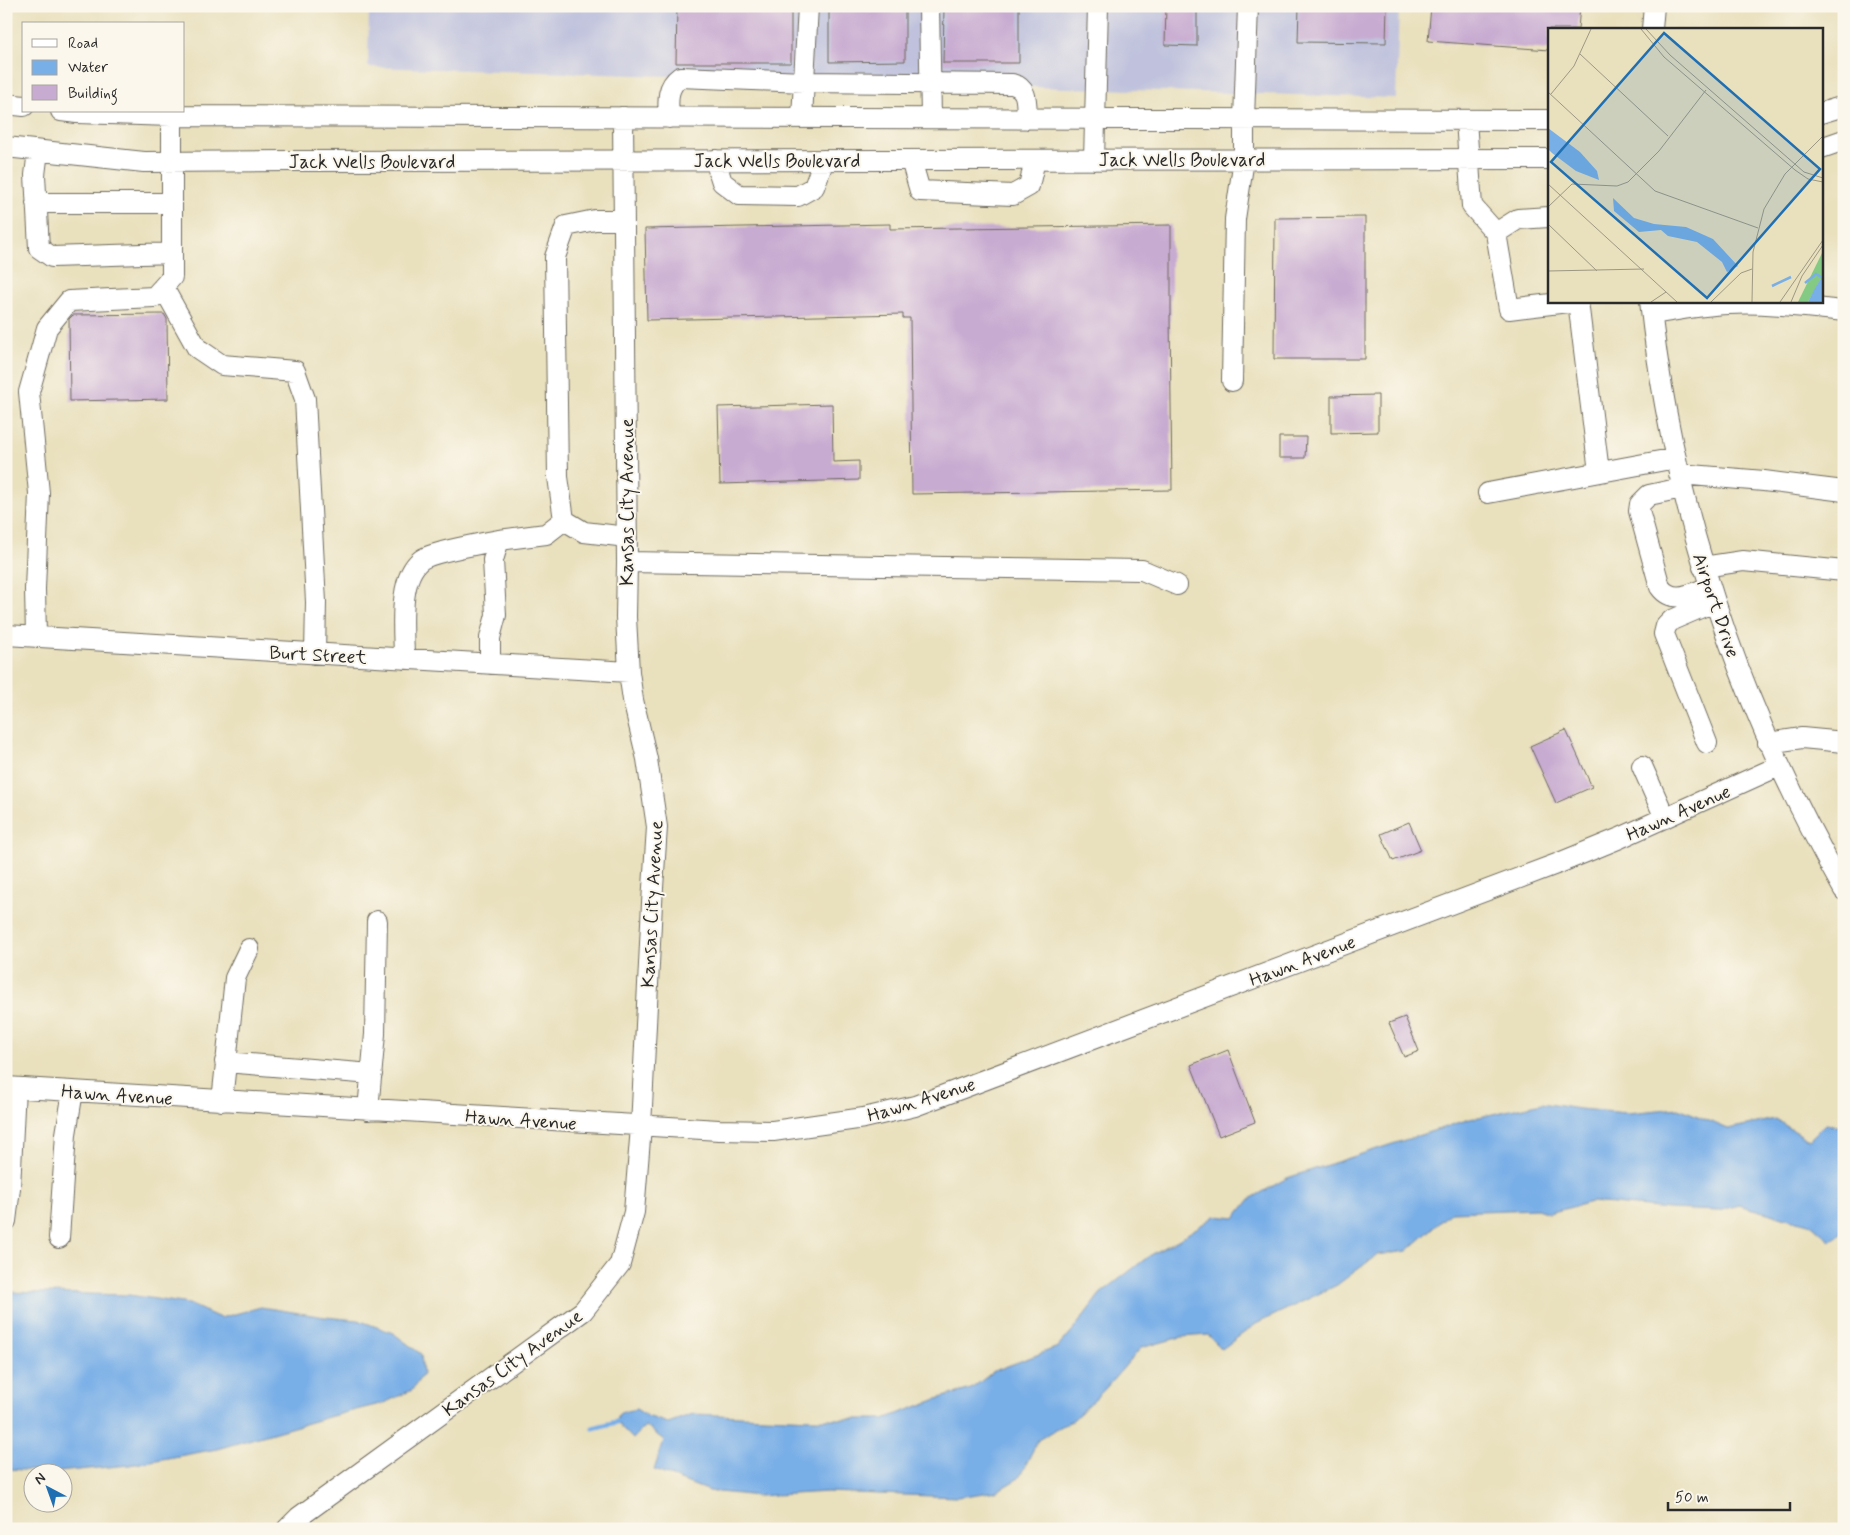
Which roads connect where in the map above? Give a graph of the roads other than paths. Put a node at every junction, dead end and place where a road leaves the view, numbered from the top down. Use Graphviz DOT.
graph roads {
  1 [pos="808,6"];
  2 [pos="929,6"];
  3 [pos="1098,6"];
  4 [pos="1248,6"];
  5 [pos="1654,6"];
  6 [pos="1652,28"];
  7 [pos="804,82"];
  8 [pos="931,83"];
  9 [pos="6,104"];
  10 [pos="22,106"];
  11 [pos="1844,106"];
  12 [pos="69,112"];
  13 [pos="1822,113"];
  14 [pos="172,116"];
  15 [pos="623,117"];
  16 [pos="668,118"];
  17 [pos="802,118"];
  18 [pos="931,118"];
  19 [pos="1027,118"];
  20 [pos="1094,119"];
  21 [pos="1244,119"];
  22 [pos="1466,120"];
  23 [pos="1548,120"];
  24 [pos="1844,140"];
  25 [pos="6,147"];
  26 [pos="1822,148"];
  27 [pos="38,150"];
  28 [pos="1244,159"];
  29 [pos="1470,159"];
  30 [pos="1548,159"];
  31 [pos="622,160"];
  32 [pos="715,160"];
  33 [pos="824,160"];
  34 [pos="911,160"];
  35 [pos="1034,160"];
  36 [pos="1094,160"];
  37 [pos="172,162"];
  38 [pos="36,203"];
  39 [pos="172,203"];
  40 [pos="1548,217"];
  41 [pos="623,220"];
  42 [pos="1496,233"];
  43 [pos="172,253"];
  44 [pos="163,287"];
  45 [pos="1568,302"];
  46 [pos="1577,302"];
  47 [pos="1651,308"];
  48 [pos="1844,311"];
  49 [pos="1232,381"];
  50 [pos="1599,472"];
  51 [pos="1679,473"];
  52 [pos="1844,491"];
  53 [pos="1488,493"];
  54 [pos="564,520"];
  55 [pos="627,537"];
  56 [pos="499,540"];
  57 [pos="627,562"];
  58 [pos="1703,567"];
  59 [pos="1844,571"];
  60 [pos="1177,585"];
  61 [pos="1712,594"];
  62 [pos="6,635"];
  63 [pos="36,637"];
  64 [pos="316,654"];
  65 [pos="404,659"];
  66 [pos="490,664"];
  67 [pos="630,672"];
  68 [pos="1844,742"];
  69 [pos="1707,743"];
  70 [pos="1768,743"];
  71 [pos="1642,766"];
  72 [pos="1779,766"];
  73 [pos="1666,818"];
  74 [pos="1844,890"];
  75 [pos="377,921"];
  76 [pos="249,949"];
  77 [pos="226,1062"];
  78 [pos="372,1074"];
  79 [pos="11,1088"];
  80 [pos="73,1091"];
  81 [pos="222,1101"];
  82 [pos="368,1110"];
  83 [pos="641,1127"];
  84 [pos="6,1221"];
  85 [pos="59,1238"];
  86 [pos="287,1529"];
  1 -- 7 [label="street"];
  2 -- 8 [label="street"];
  3 -- 20 [label="street"];
  4 -- 21 [label="street"];
  5 -- 6 [label="street"];
  7 -- 8 [label="street"];
  7 -- 16 [label="street"];
  7 -- 17 [label="street"];
  8 -- 18 [label="street"];
  8 -- 19 [label="street"];
  9 -- 10 [label="street"];
  11 -- 13 [label="street"];
  12 -- 14 [label="street"];
  14 -- 15 [label="street"];
  14 -- 37 [label="street"];
  15 -- 16 [label="street"];
  15 -- 31 [label="street, Kansas City Avenue"];
  16 -- 17 [label="street"];
  17 -- 18 [label="street"];
  18 -- 19 [label="street"];
  19 -- 20 [label="street"];
  20 -- 21 [label="street"];
  20 -- 36 [label="street"];
  21 -- 22 [label="street"];
  21 -- 28 [label="street"];
  22 -- 23 [label="street"];
  22 -- 29 [label="street"];
  24 -- 26 [label="street"];
  25 -- 27 [label="street, Jack Wells Boulevard"];
  27 -- 37 [label="street, Jack Wells Boulevard"];
  27 -- 38 [label="street"];
  28 -- 29 [label="street, Jack Wells Boulevard"];
  28 -- 36 [label="street, Jack Wells Boulevard"];
  28 -- 49 [label="street"];
  29 -- 30 [label="street, Jack Wells Boulevard"];
  29 -- 42 [label="street"];
  31 -- 32 [label="street, Jack Wells Boulevard"];
  31 -- 37 [label="street, Jack Wells Boulevard"];
  31 -- 41 [label="street, Kansas City Avenue"];
  32 -- 33 [label="street, Jack Wells Boulevard"];
  32 -- 33 [label="street"];
  33 -- 34 [label="street, Jack Wells Boulevard"];
  34 -- 35 [label="street, Jack Wells Boulevard"];
  34 -- 35 [label="street"];
  35 -- 36 [label="street, Jack Wells Boulevard"];
  37 -- 39 [label="street"];
  38 -- 39 [label="street"];
  38 -- 43 [label="street"];
  39 -- 43 [label="street"];
  40 -- 42 [label="street"];
  41 -- 54 [label="street"];
  41 -- 55 [label="street, Kansas City Avenue"];
  42 -- 45 [label="street"];
  43 -- 44 [label="street"];
  44 -- 63 [label="street"];
  44 -- 64 [label="street"];
  46 -- 50 [label="street"];
  47 -- 48 [label="street"];
  47 -- 51 [label="street, Airport Drive"];
  50 -- 51 [label="street"];
  50 -- 53 [label="street"];
  51 -- 52 [label="street"];
  51 -- 58 [label="street, Airport Drive"];
  51 -- 61 [label="street"];
  54 -- 55 [label="street"];
  54 -- 56 [label="street"];
  55 -- 57 [label="street, Kansas City Avenue"];
  56 -- 65 [label="street"];
  56 -- 66 [label="street"];
  57 -- 60 [label="street"];
  57 -- 67 [label="street, Kansas City Avenue"];
  58 -- 59 [label="street"];
  58 -- 61 [label="street, Airport Drive"];
  61 -- 69 [label="street"];
  61 -- 70 [label="street, Airport Drive"];
  62 -- 63 [label="street, Burt Street"];
  63 -- 64 [label="street, Burt Street"];
  64 -- 65 [label="street, Burt Street"];
  65 -- 66 [label="street, Burt Street"];
  66 -- 67 [label="street, Burt Street"];
  67 -- 83 [label="street, Kansas City Avenue"];
  68 -- 70 [label="street"];
  70 -- 72 [label="street, Airport Drive"];
  71 -- 73 [label="street"];
  72 -- 73 [label="street, Hawn Avenue"];
  72 -- 74 [label="street, Airport Drive"];
  73 -- 83 [label="street, Hawn Avenue"];
  75 -- 78 [label="street"];
  76 -- 77 [label="street"];
  77 -- 78 [label="street"];
  77 -- 81 [label="street"];
  78 -- 82 [label="street"];
  79 -- 80 [label="street, Hawn Avenue"];
  79 -- 84 [label="street"];
  80 -- 81 [label="street, Hawn Avenue"];
  80 -- 85 [label="street"];
  81 -- 82 [label="street, Hawn Avenue"];
  82 -- 83 [label="street, Hawn Avenue"];
  83 -- 86 [label="street, Kansas City Avenue"];
}
